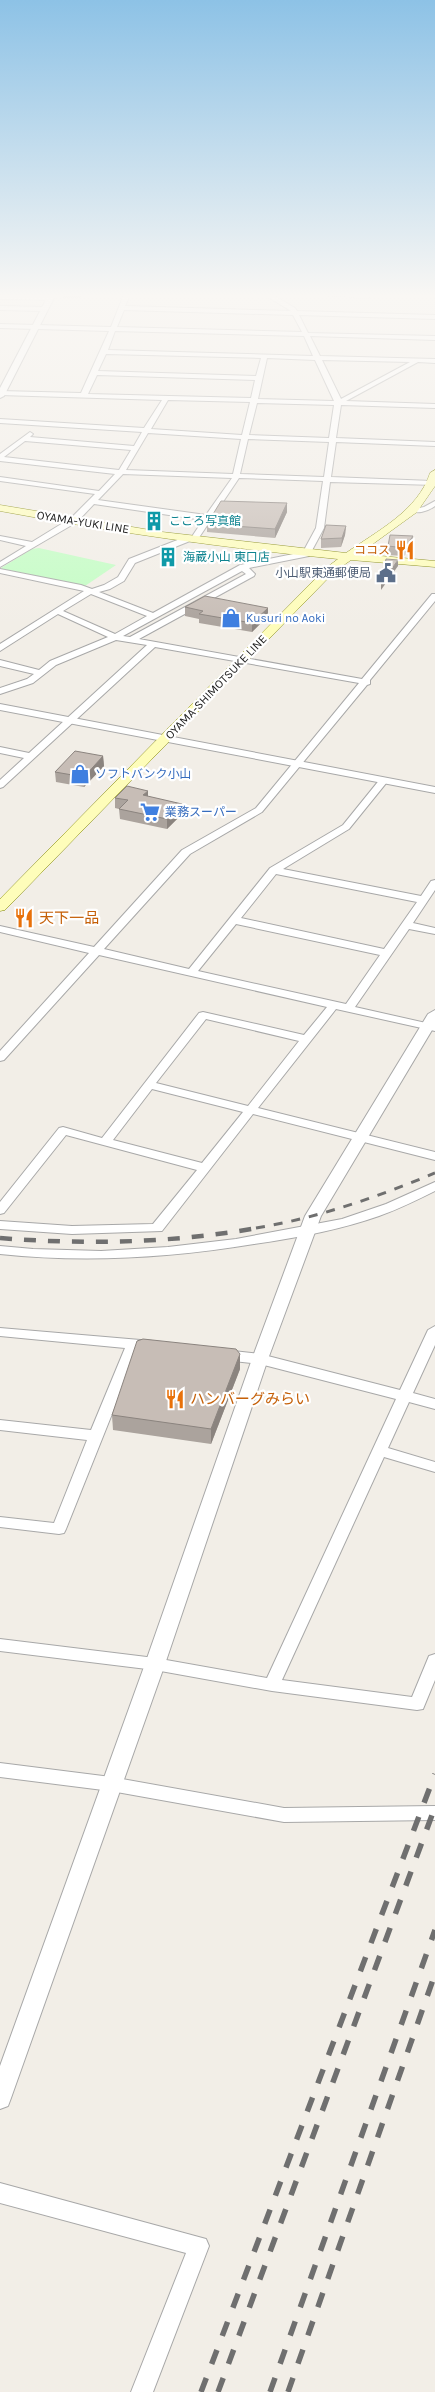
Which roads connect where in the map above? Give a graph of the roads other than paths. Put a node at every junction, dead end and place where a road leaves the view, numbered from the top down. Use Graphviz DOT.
graph roads {
  1 [pos="162,406"];
  2 [pos="254,406"];
  3 [pos="338,406"];
  4 [pos="0,421"];
  5 [pos="44,424"];
  6 [pos="148,432"];
  7 [pos="246,438"];
  8 [pos="24,439"];
  9 [pos="332,441"];
  10 [pos="435,444"];
  11 [pos="137,448"];
  12 [pos="0,458"];
  13 [pos="122,472"];
  14 [pos="236,477"];
  15 [pos="0,479"];
  16 [pos="326,480"];
  17 [pos="434,480"];
  18 [pos="100,493"];
  19 [pos="92,500"];
  20 [pos="435,503"];
  21 [pos="0,508"];
  22 [pos="413,510"];
  23 [pos="435,515"];
  24 [pos="208,518"];
  25 [pos="74,520"];
  26 [pos="0,538"];
  27 [pos="190,540"];
  28 [pos="33,545"];
  29 [pos="306,554"];
  30 [pos="346,558"];
  31 [pos="0,564"];
  32 [pos="435,564"];
  33 [pos="243,567"];
  34 [pos="0,571"];
  35 [pos="93,591"];
  36 [pos="435,596"];
  37 [pos="57,611"];
  38 [pos="156,615"];
  39 [pos="170,618"];
  40 [pos="115,637"];
  41 [pos="131,640"];
  42 [pos="153,644"];
  43 [pos="0,648"];
  44 [pos="242,660"];
  45 [pos="0,663"];
  46 [pos="41,673"];
  47 [pos="367,682"];
  48 [pos="0,691"];
  49 [pos="0,707"];
  50 [pos="70,721"];
  51 [pos="165,739"];
  52 [pos="0,750"];
  53 [pos="31,756"];
  54 [pos="296,764"];
  55 [pos="384,780"];
  56 [pos="0,785"];
  57 [pos="435,790"];
  58 [pos="274,870"];
  59 [pos="435,883"];
  60 [pos="423,900"];
  61 [pos="0,907"];
  62 [pos="234,920"];
  63 [pos="407,925"];
  64 [pos="0,929"];
  65 [pos="435,931"];
  66 [pos="95,951"];
  67 [pos="388,953"];
  68 [pos="191,973"];
  69 [pos="333,1006"];
  70 [pos="348,1010"];
  71 [pos="432,1023"];
  72 [pos="306,1039"];
  73 [pos="0,1058"];
  74 [pos="149,1086"];
  75 [pos="251,1110"];
  76 [pos="359,1137"];
  77 [pos="105,1142"];
  78 [pos="435,1156"];
  79 [pos="205,1168"];
  80 [pos="435,1186"];
  81 [pos="0,1210"];
  82 [pos="0,1225"];
  83 [pos="307,1231"];
  84 [pos="0,1250"];
  85 [pos="435,1330"];
  86 [pos="0,1332"];
  87 [pos="133,1344"];
  88 [pos="163,1348"];
  89 [pos="212,1353"];
  90 [pos="260,1359"];
  91 [pos="404,1396"];
  92 [pos="435,1404"];
  93 [pos="0,1424"];
  94 [pos="97,1436"];
  95 [pos="379,1451"];
  96 [pos="435,1467"];
  97 [pos="0,1522"];
  98 [pos="0,1645"];
  99 [pos="435,1660"];
  100 [pos="155,1664"];
  101 [pos="272,1684"];
  102 [pos="0,1770"];
  103 [pos="110,1784"];
  104 [pos="435,1813"];
  105 [pos="0,2098"];
  106 [pos="0,2193"];
  107 [pos="142,2392"];
  1 -- 6 [label="street"];
  2 -- 7 [label="street"];
  3 -- 9 [label="street"];
  4 -- 5 [label="street"];
  5 -- 6 [label="street"];
  5 -- 8 [label="street"];
  6 -- 7 [label="street"];
  6 -- 11 [label="street"];
  7 -- 9 [label="street"];
  7 -- 14 [label="street"];
  8 -- 11 [label="street"];
  8 -- 12 [label="street"];
  9 -- 10 [label="street"];
  9 -- 16 [label="street"];
  11 -- 13 [label="street"];
  12 -- 13 [label="street"];
  13 -- 14 [label="street"];
  13 -- 18 [label="street"];
  14 -- 16 [label="street"];
  14 -- 24 [label="street"];
  15 -- 18 [label="street"];
  16 -- 17 [label="street"];
  16 -- 29 [label="street"];
  17 -- 22 [label="main road, OYAMA-SHIMOTSUKE LINE"];
  18 -- 19 [label="street"];
  19 -- 24 [label="street"];
  19 -- 25 [label="street"];
  20 -- 22 [label="street"];
  21 -- 25 [label="main road, OYAMA-YUKI LINE"];
  22 -- 23 [label="street"];
  22 -- 30 [label="main road, OYAMA-SHIMOTSUKE LINE"];
  24 -- 27 [label="street"];
  25 -- 27 [label="main road, OYAMA-YUKI LINE"];
  25 -- 28 [label="street"];
  26 -- 28 [label="street"];
  27 -- 29 [label="main road, OYAMA-YUKI LINE"];
  27 -- 35 [label="street"];
  28 -- 31 [label="street"];
  29 -- 30 [label="main road, OYAMA-YUKI LINE"];
  29 -- 33 [label="street"];
  30 -- 32 [label="main road, OYAMA-YUKI LINE"];
  30 -- 44 [label="main road, OYAMA-SHIMOTSUKE LINE"];
  33 -- 38 [label="street"];
  33 -- 39 [label="street"];
  34 -- 35 [label="street"];
  35 -- 37 [label="street"];
  35 -- 38 [label="street"];
  36 -- 47 [label="street"];
  37 -- 40 [label="street"];
  37 -- 43 [label="street"];
  38 -- 39 [label="street"];
  38 -- 40 [label="street"];
  39 -- 41 [label="street"];
  40 -- 41 [label="street"];
  40 -- 46 [label="street"];
  41 -- 42 [label="street"];
  42 -- 44 [label="street"];
  42 -- 50 [label="street"];
  44 -- 47 [label="street"];
  44 -- 51 [label="main road, OYAMA-SHIMOTSUKE LINE"];
  45 -- 46 [label="street"];
  46 -- 48 [label="street"];
  47 -- 54 [label="street"];
  49 -- 50 [label="street"];
  50 -- 51 [label="street"];
  50 -- 53 [label="street"];
  51 -- 54 [label="street"];
  51 -- 61 [label="main road, OYAMA-SHIMOTSUKE LINE"];
  52 -- 53 [label="street"];
  53 -- 56 [label="street"];
  54 -- 55 [label="street"];
  54 -- 66 [label="street"];
  55 -- 57 [label="street"];
  55 -- 58 [label="street"];
  58 -- 60 [label="street"];
  58 -- 62 [label="street"];
  59 -- 60 [label="street"];
  60 -- 63 [label="street"];
  62 -- 67 [label="street"];
  62 -- 68 [label="street"];
  63 -- 65 [label="street"];
  63 -- 67 [label="street"];
  64 -- 66 [label="street"];
  66 -- 68 [label="street"];
  66 -- 73 [label="street"];
  67 -- 70 [label="street"];
  68 -- 69 [label="street"];
  69 -- 70 [label="street"];
  69 -- 72 [label="street"];
  70 -- 71 [label="street"];
  71 -- 76 [label="street"];
  72 -- 74 [label="street"];
  72 -- 75 [label="street"];
  74 -- 75 [label="street"];
  74 -- 77 [label="street"];
  75 -- 76 [label="street"];
  75 -- 79 [label="street"];
  76 -- 78 [label="street"];
  76 -- 83 [label="street"];
  77 -- 79 [label="street"];
  77 -- 81 [label="street"];
  79 -- 82 [label="street"];
  80 -- 83 [label="street"];
  83 -- 84 [label="street"];
  83 -- 90 [label="street"];
  85 -- 91 [label="street"];
  86 -- 87 [label="street"];
  87 -- 88 [label="street"];
  87 -- 94 [label="street"];
  89 -- 90 [label="street"];
  90 -- 91 [label="street"];
  90 -- 100 [label="street"];
  91 -- 92 [label="street"];
  91 -- 95 [label="street"];
  93 -- 94 [label="street"];
  94 -- 97 [label="street"];
  95 -- 96 [label="street"];
  95 -- 101 [label="street"];
  98 -- 100 [label="street"];
  99 -- 101 [label="street"];
  100 -- 101 [label="street"];
  100 -- 103 [label="street"];
  102 -- 103 [label="street"];
  103 -- 104 [label="street"];
  103 -- 105 [label="street"];
  106 -- 107 [label="street"];
}
